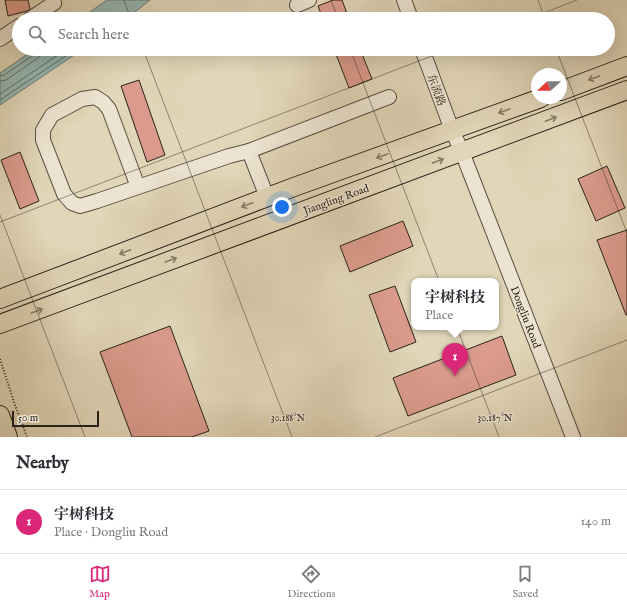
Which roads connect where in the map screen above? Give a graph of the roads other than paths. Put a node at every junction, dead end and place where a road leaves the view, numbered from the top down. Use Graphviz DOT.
graph roads {
  1 [pos="404,0"];
  2 [pos="55,1"];
  3 [pos="40,12"];
  4 [pos="408,12"];
  5 [pos="12,31"];
  6 [pos="0,39"];
  7 [pos="425,56"];
  8 [pos="627,66"];
  9 [pos="567,88"];
  10 [pos="627,90"];
  11 [pos="389,97"];
  12 [pos="531,102"];
  13 [pos="452,130"];
  14 [pos="249,151"];
  15 [pos="462,152"];
  16 [pos="138,187"];
  17 [pos="267,198"];
  18 [pos="0,299"];
  19 [pos="0,324"];
  20 [pos="0,415"];
  21 [pos="8,437"];
  22 [pos="573,437"];
  1 -- 4 [label="street"];
  2 -- 3 [label="street"];
  5 -- 6 [label="street"];
  7 -- 13 [label="street, 东流路"];
  8 -- 9 [label="main road, one-way"];
  15 -- 10 [label="main road, Jiangling Road, one-way"];
  11 -- 14 [label="street"];
  12 -- 13 [label="main road, one-way"];
  13 -- 15 [label="street, Dongliu Road"];
  13 -- 17 [label="main road, one-way"];
  14 -- 16 [label="street"];
  14 -- 17 [label="street"];
  19 -- 15 [label="main road, Jiangling Road, one-way"];
  15 -- 22 [label="street, Dongliu Road"];
  16 -- 16 [label="street"];
  17 -- 18 [label="main road, one-way"];
  20 -- 21 [label="main road"];
}
